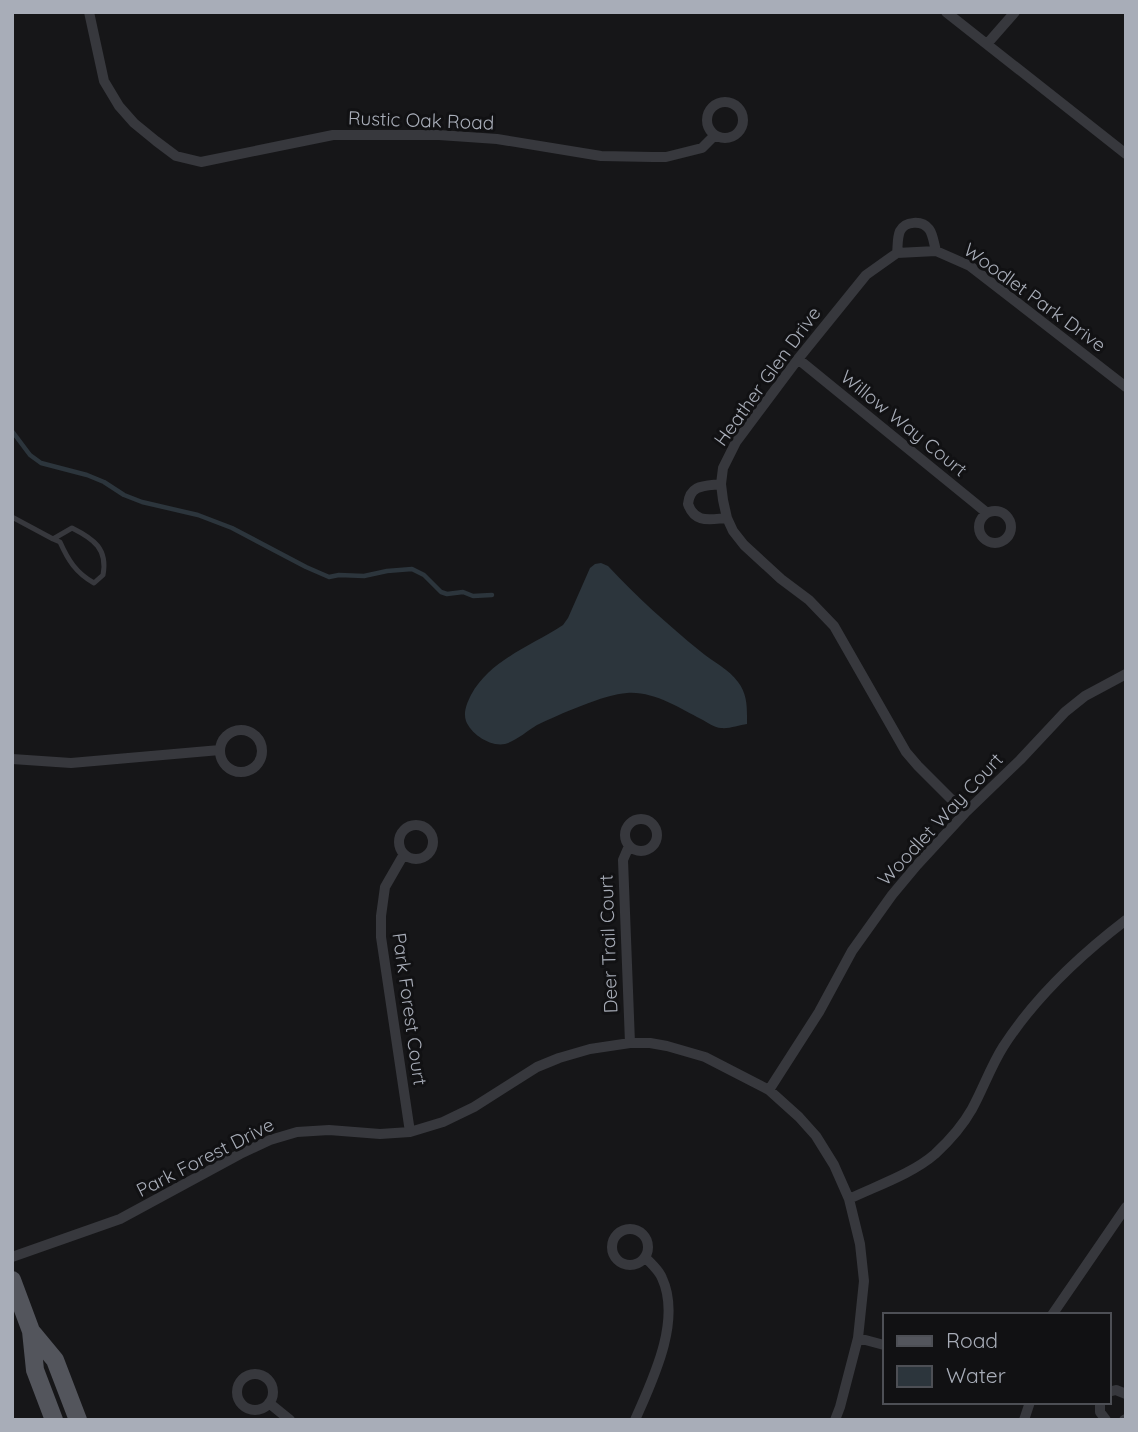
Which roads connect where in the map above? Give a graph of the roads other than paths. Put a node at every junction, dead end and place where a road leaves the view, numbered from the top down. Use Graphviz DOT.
graph roads {
  1 [pos="89,12"];
  2 [pos="946,12"];
  3 [pos="1015,12"];
  4 [pos="988,44"];
  5 [pos="714,136"];
  6 [pos="1126,154"];
  7 [pos="917,251"];
  8 [pos="936,251"];
  9 [pos="897,253"];
  10 [pos="798,359"];
  11 [pos="1126,387"];
  12 [pos="721,484"];
  13 [pos="987,513"];
  14 [pos="12,517"];
  15 [pos="727,518"];
  16 [pos="53,539"];
  17 [pos="1126,674"];
  18 [pos="220,750"];
  19 [pos="12,759"];
  20 [pos="965,813"];
  21 [pos="629,846"];
  22 [pos="404,854"];
  23 [pos="1126,920"];
  24 [pos="629,1043"];
  25 [pos="769,1090"];
  26 [pos="410,1132"];
  27 [pos="849,1199"];
  28 [pos="1126,1207"];
  29 [pos="12,1257"];
  30 [pos="645,1257"];
  31 [pos="12,1280"];
  32 [pos="1053,1313"];
  33 [pos="31,1331"];
  34 [pos="858,1339"];
  35 [pos="883,1345"];
  36 [pos="269,1403"];
  37 [pos="1100,1404"];
  38 [pos="54,1420"];
  39 [pos="78,1420"];
  40 [pos="290,1420"];
  41 [pos="635,1420"];
  42 [pos="835,1420"];
  43 [pos="1106,1420"];
  1 -- 5 [label="street, Rustic Oak Road"];
  2 -- 4 [label="street"];
  3 -- 4 [label="street"];
  4 -- 6 [label="street"];
  7 -- 8 [label="street, Woodlet Park Drive"];
  7 -- 9 [label="street, Heather Glen Drive"];
  8 -- 9 [label="street"];
  8 -- 11 [label="street, Woodlet Park Drive"];
  9 -- 10 [label="street, Heather Glen Drive"];
  10 -- 12 [label="street, Heather Glen Drive"];
  10 -- 13 [label="street, Willow Way Court"];
  12 -- 15 [label="street, Heather Glen Drive"];
  12 -- 15 [label="street"];
  14 -- 16 [label="lane"];
  15 -- 20 [label="street, Heather Glen Drive"];
  16 -- 16 [label="lane"];
  17 -- 20 [label="street, Woodlet Way Court"];
  18 -- 19 [label="street"];
  20 -- 25 [label="street, Woodlet Way Court"];
  21 -- 24 [label="street, Deer Trail Court"];
  22 -- 26 [label="street, Park Forest Court"];
  23 -- 27 [label="street"];
  24 -- 25 [label="street, Park Forest Drive"];
  24 -- 26 [label="street, Park Forest Drive"];
  25 -- 27 [label="street, Park Forest Drive"];
  26 -- 29 [label="street, Park Forest Drive"];
  27 -- 34 [label="street, Park Forest Drive"];
  28 -- 32 [label="street"];
  30 -- 41 [label="street"];
  31 -- 33 [label="main road"];
  33 -- 38 [label="main road"];
  33 -- 39 [label="main road"];
  34 -- 35 [label="street"];
  34 -- 42 [label="street, Park Forest Drive"];
  36 -- 40 [label="street"];
  37 -- 43 [label="street"];
}
